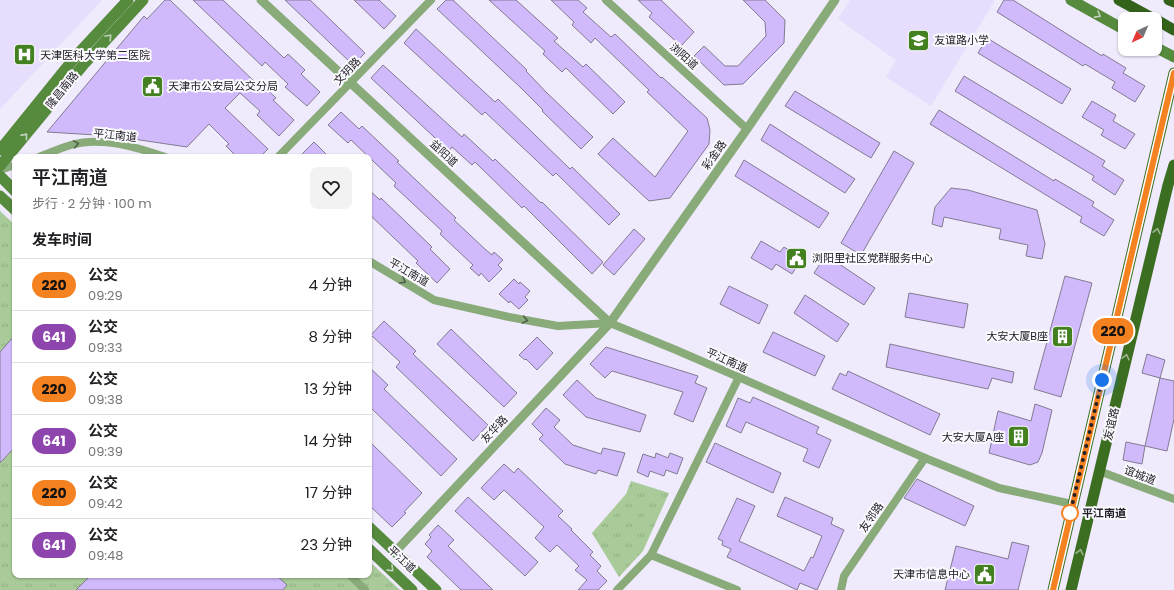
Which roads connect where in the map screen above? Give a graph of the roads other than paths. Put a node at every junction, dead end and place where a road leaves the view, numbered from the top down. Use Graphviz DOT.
graph roads {
  1 [pos="128,0"];
  2 [pos="143,0"];
  3 [pos="261,0"];
  4 [pos="431,0"];
  5 [pos="606,0"];
  6 [pos="835,0"];
  7 [pos="1071,0"];
  8 [pos="1119,0"];
  9 [pos="1169,0"];
  10 [pos="1174,2"];
  11 [pos="1142,12"];
  12 [pos="1162,23"];
  13 [pos="1118,26"];
  14 [pos="1174,30"];
  15 [pos="1162,50"];
  16 [pos="1174,57"];
  17 [pos="1174,73"];
  18 [pos="350,83"];
  19 [pos="747,129"];
  20 [pos="141,149"];
  21 [pos="0,150"];
  22 [pos="47,154"];
  23 [pos="143,154"];
  24 [pos="156,154"];
  25 [pos="281,154"];
  26 [pos="1174,164"];
  27 [pos="0,166"];
  28 [pos="12,166"];
  29 [pos="0,170"];
  30 [pos="0,176"];
  31 [pos="12,188"];
  32 [pos="0,196"];
  33 [pos="12,207"];
  34 [pos="372,263"];
  35 [pos="610,323"];
  36 [pos="739,377"];
  37 [pos="925,458"];
  38 [pos="1099,472"];
  39 [pos="1174,499"];
  40 [pos="1072,504"];
  41 [pos="372,530"];
  42 [pos="372,552"];
  43 [pos="395,552"];
  44 [pos="651,555"];
  45 [pos="353,578"];
  46 [pos="366,590"];
  47 [pos="412,590"];
  48 [pos="436,590"];
  49 [pos="617,590"];
  50 [pos="737,590"];
  51 [pos="841,590"];
  52 [pos="1053,590"];
  53 [pos="1071,590"];
  1 -- 21 [label="main road, 隆昌南路"];
  27 -- 2 [label="main road, 隆昌南路, one-way"];
  3 -- 18 [label="street, 益阳道"];
  4 -- 18 [label="street, 文玥路"];
  5 -- 19 [label="street, 浏阳道"];
  6 -- 19 [label="street, 彩金路"];
  7 -- 13 [label="main road, one-way"];
  8 -- 11 [label="highway"];
  9 -- 10 [label="highway"];
  12 -- 14 [label="highway"];
  15 -- 16 [label="main road"];
  17 -- 40 [label="main road, 友谊路"];
  18 -- 25 [label="street, 文玥路"];
  18 -- 35 [label="street, 益阳道"];
  19 -- 35 [label="street, 彩金路"];
  22 -- 20 [label="street, 平江南道, one-way"];
  20 -- 23 [label="street"];
  20 -- 24 [label="street, 平江南道"];
  38 -- 26 [label="main road, 友谊路, one-way"];
  28 -- 29 [label="street"];
  30 -- 31 [label="main road"];
  32 -- 33 [label="main road"];
  34 -- 35 [label="street, 平江南道, one-way"];
  35 -- 36 [label="street, 平江南道"];
  35 -- 43 [label="street, 友华路"];
  36 -- 37 [label="street, 平江南道"];
  36 -- 44 [label="street"];
  37 -- 40 [label="street, 平江南道"];
  37 -- 51 [label="street, 友邻路"];
  38 -- 39 [label="street, 谊城道"];
  53 -- 38 [label="main road, 友谊路, one-way"];
  40 -- 52 [label="main road, 友谊路"];
  41 -- 43 [label="main road, 平江道"];
  42 -- 47 [label="main road, 平江道, one-way"];
  43 -- 48 [label="main road, 平江道"];
  44 -- 49 [label="street"];
  44 -- 50 [label="street"];
  45 -- 46 [label="street"];
}
